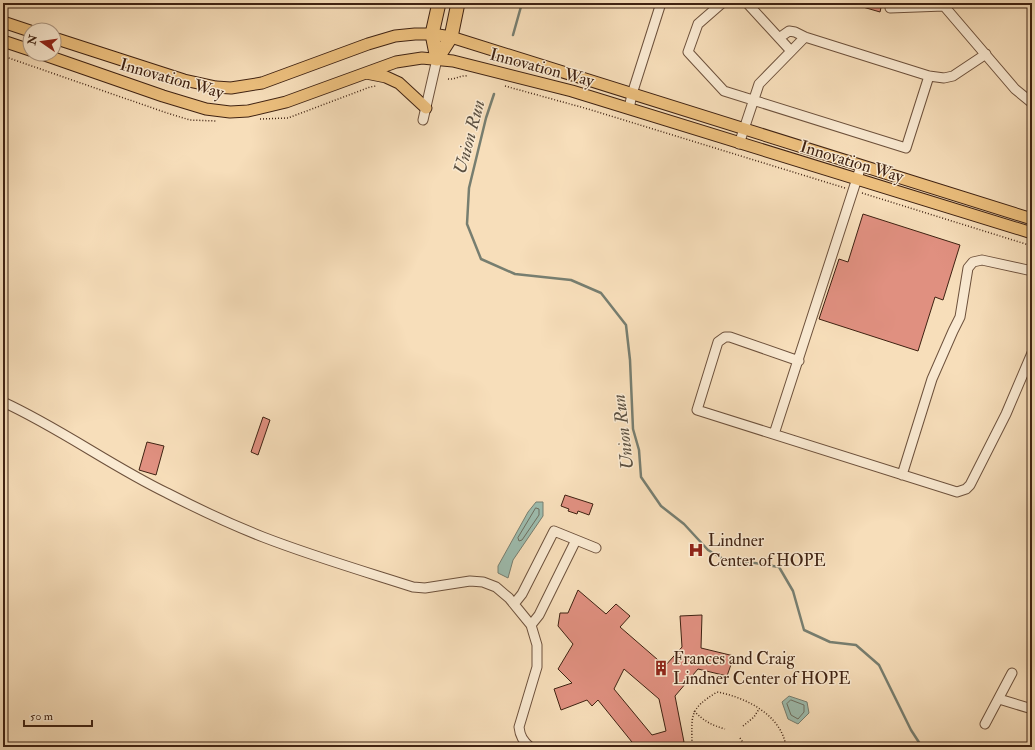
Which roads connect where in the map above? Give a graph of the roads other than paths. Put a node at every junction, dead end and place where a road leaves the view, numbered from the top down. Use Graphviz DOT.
graph roads {
  1 [pos="439,3"];
  2 [pos="458,3"];
  3 [pos="661,3"];
  4 [pos="722,3"];
  5 [pos="747,3"];
  6 [pos="944,4"];
  7 [pos="890,8"];
  8 [pos="3,22"];
  9 [pos="22,28"];
  10 [pos="432,34"];
  11 [pos="451,37"];
  12 [pos="805,37"];
  13 [pos="779,38"];
  14 [pos="3,41"];
  15 [pos="62,41"];
  16 [pos="22,47"];
  17 [pos="791,51"];
  18 [pos="986,54"];
  19 [pos="437,59"];
  20 [pos="62,61"];
  21 [pos="366,73"];
  22 [pos="930,76"];
  23 [pos="632,94"];
  24 [pos="753,100"];
  25 [pos="1032,104"];
  26 [pos="426,108"];
  27 [pos="629,109"];
  28 [pos="423,120"];
  29 [pos="744,129"];
  30 [pos="739,144"];
  31 [pos="861,166"];
  32 [pos="855,185"];
  33 [pos="1032,219"];
  34 [pos="1032,233"];
  35 [pos="1032,271"];
  36 [pos="1032,353"];
  37 [pos="799,361"];
  38 [pos="3,402"];
  39 [pos="774,434"];
  40 [pos="902,475"];
  41 [pos="576,540"];
  42 [pos="596,548"];
  43 [pos="514,604"];
  44 [pos="531,625"];
  45 [pos="1012,673"];
  46 [pos="999,699"];
  47 [pos="1032,709"];
  48 [pos="985,724"];
  49 [pos="530,747"];
  1 -- 10 [label="highway"];
  2 -- 11 [label="highway"];
  3 -- 23 [label="street"];
  4 -- 24 [label="street"];
  5 -- 13 [label="street"];
  6 -- 7 [label="street"];
  6 -- 18 [label="street"];
  8 -- 9 [label="main road"];
  10 -- 11 [label="main road, Innovation Way"];
  10 -- 15 [label="main road, Innovation Way"];
  10 -- 19 [label="highway"];
  11 -- 19 [label="highway"];
  11 -- 23 [label="main road, Innovation Way"];
  12 -- 13 [label="street"];
  12 -- 17 [label="street"];
  12 -- 22 [label="street"];
  13 -- 17 [label="street"];
  14 -- 16 [label="main road"];
  17 -- 24 [label="street"];
  18 -- 22 [label="street"];
  18 -- 25 [label="street"];
  19 -- 21 [label="main road, Innovation Way"];
  19 -- 26 [label="street"];
  19 -- 27 [label="main road, Innovation Way"];
  20 -- 21 [label="main road, Innovation Way"];
  21 -- 26 [label="main road"];
  22 -- 24 [label="street"];
  23 -- 27 [label="street"];
  23 -- 29 [label="main road, Innovation Way"];
  24 -- 29 [label="street"];
  26 -- 28 [label="street"];
  27 -- 30 [label="main road, Innovation Way"];
  29 -- 30 [label="street"];
  29 -- 31 [label="main road, Innovation Way"];
  30 -- 32 [label="main road, Innovation Way"];
  31 -- 32 [label="street"];
  31 -- 33 [label="main road, Innovation Way"];
  32 -- 34 [label="main road, Innovation Way"];
  32 -- 37 [label="street"];
  35 -- 40 [label="street"];
  36 -- 40 [label="street"];
  37 -- 39 [label="street"];
  37 -- 39 [label="street"];
  38 -- 43 [label="street"];
  39 -- 40 [label="street"];
  41 -- 42 [label="street"];
  41 -- 43 [label="street"];
  41 -- 44 [label="street"];
  43 -- 44 [label="street"];
  44 -- 49 [label="street"];
  45 -- 46 [label="street"];
  46 -- 47 [label="street"];
  46 -- 48 [label="street"];
}
